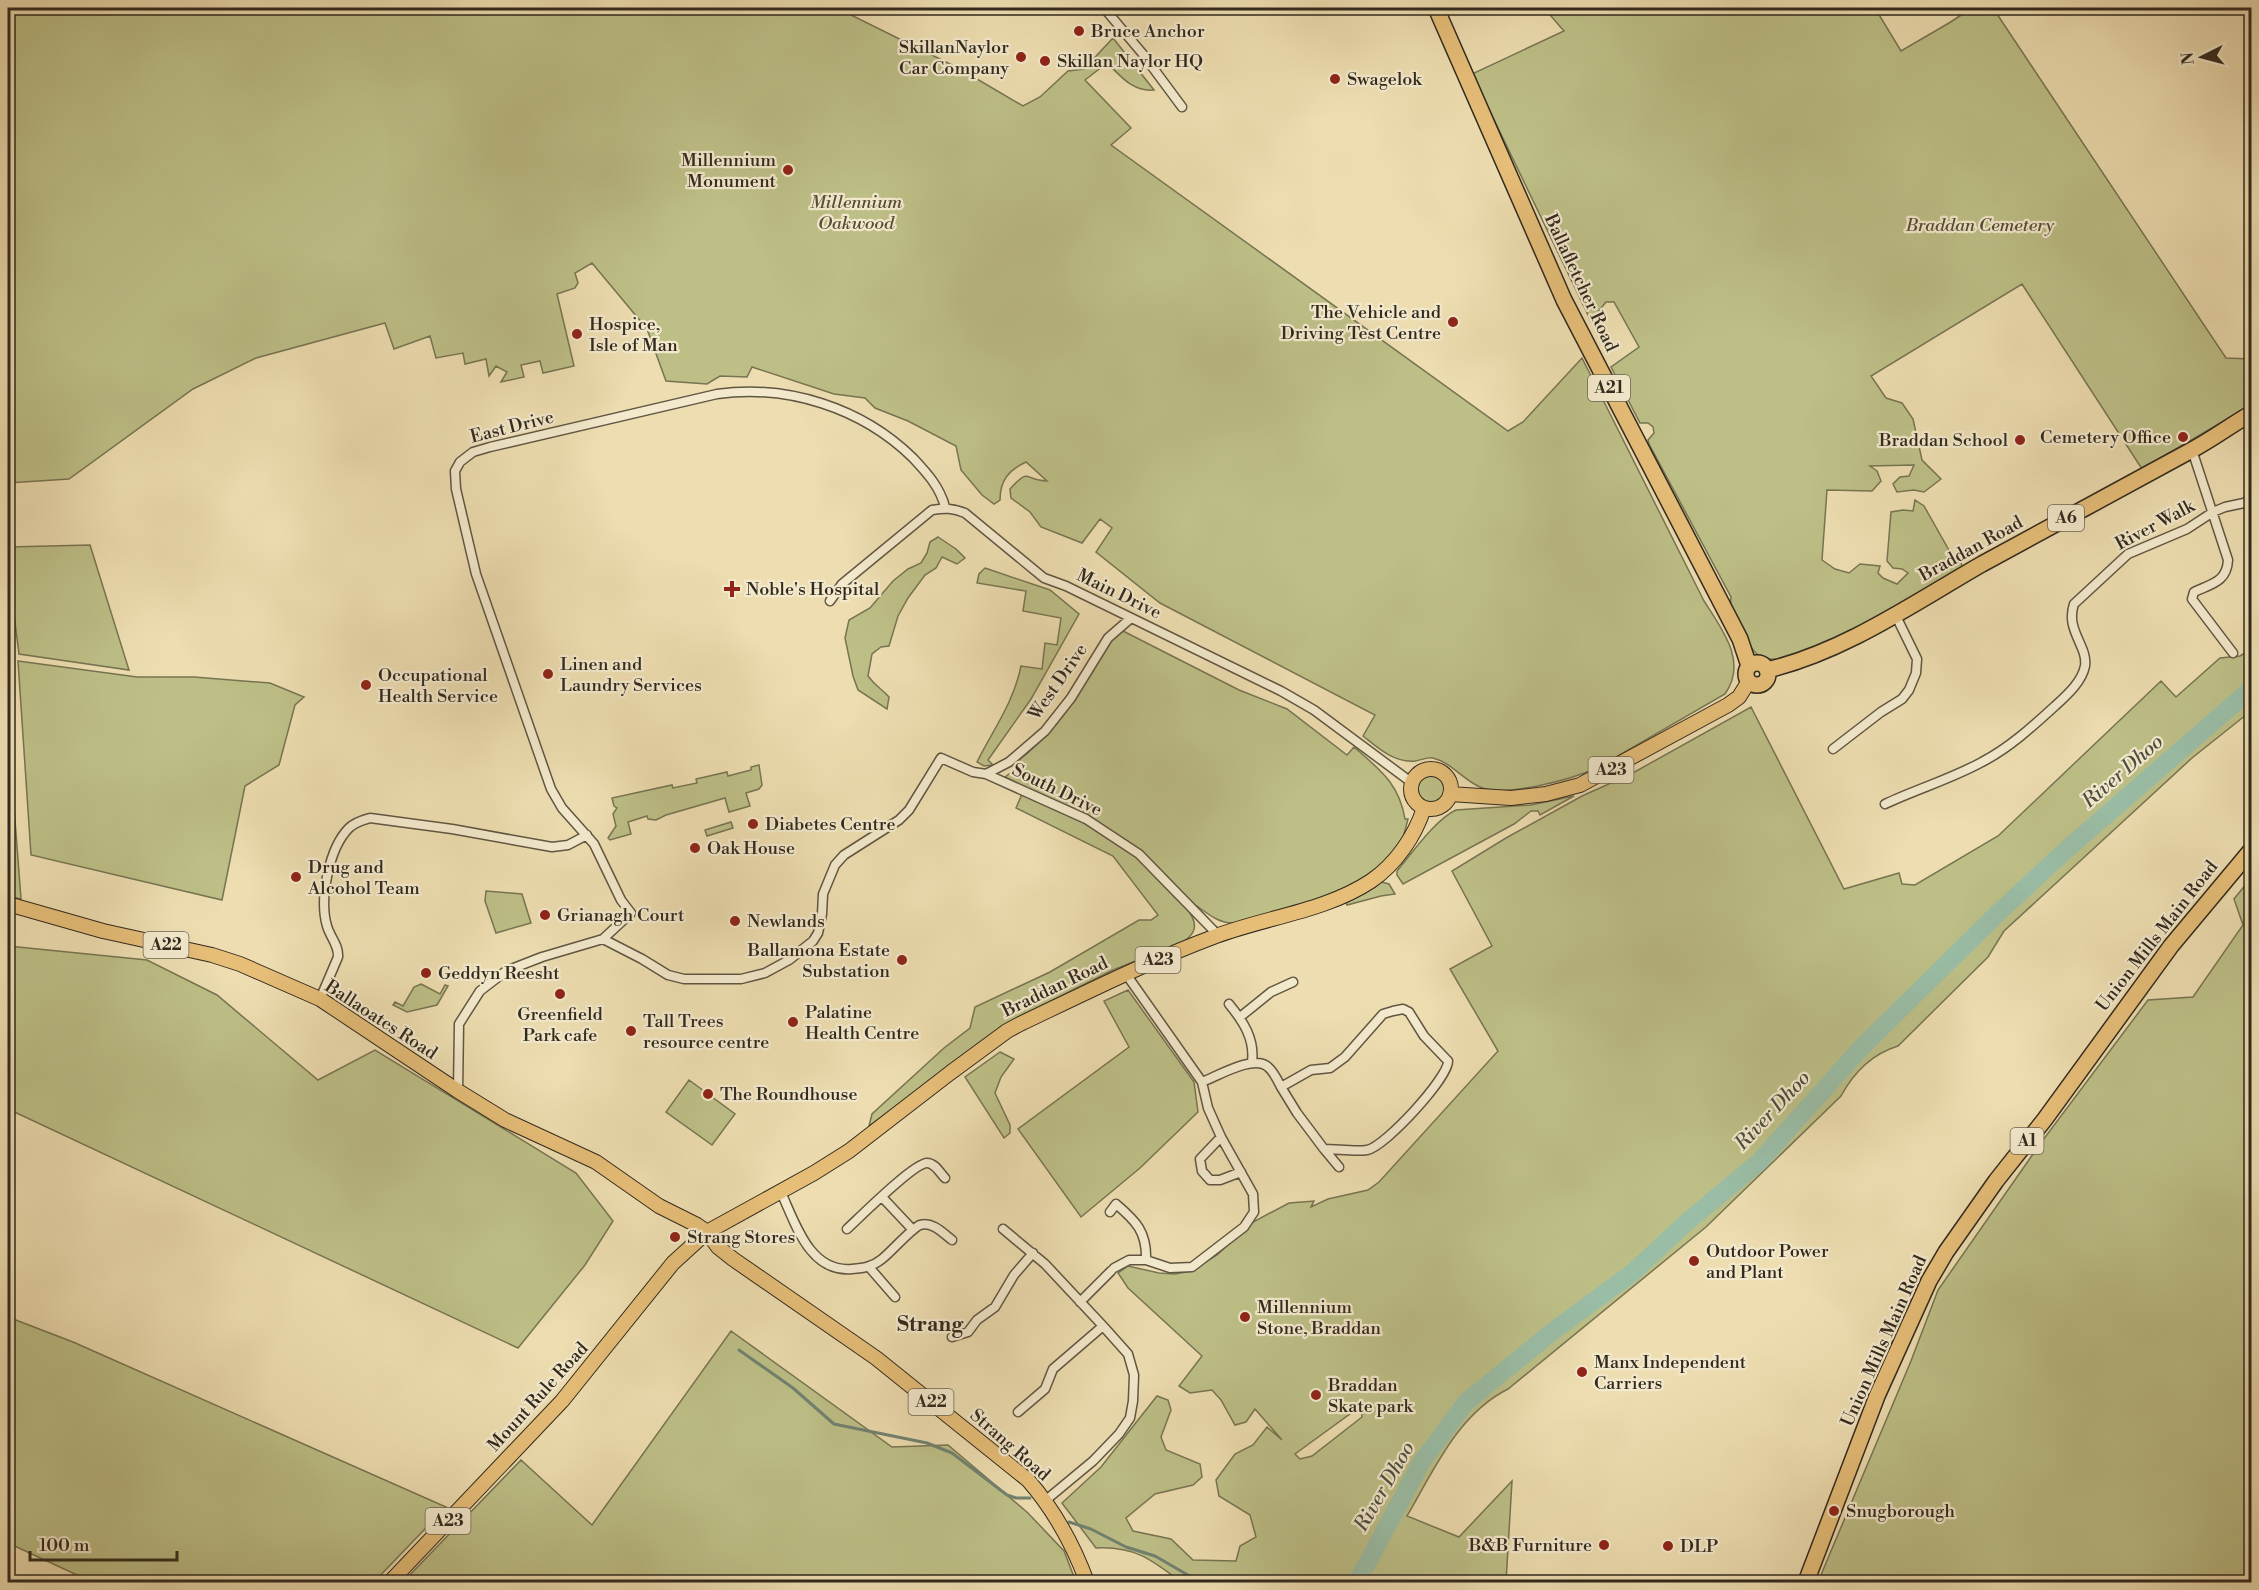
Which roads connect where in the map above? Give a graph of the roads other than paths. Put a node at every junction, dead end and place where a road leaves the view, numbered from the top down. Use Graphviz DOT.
graph roads {
  1 [pos="1104,8"];
  2 [pos="1437,8"];
  3 [pos="1182,107"];
  4 [pos="2252,413"];
  5 [pos="2192,450"];
  6 [pos="2252,498"];
  7 [pos="945,507"];
  8 [pos="2213,512"];
  9 [pos="830,601"];
  10 [pos="1895,614"];
  11 [pos="1131,618"];
  12 [pos="2234,653"];
  13 [pos="1749,674"];
  14 [pos="1833,749"];
  15 [pos="986,774"];
  16 [pos="1412,782"];
  17 [pos="1450,794"];
  18 [pos="1885,804"];
  19 [pos="1424,808"];
  20 [pos="586,835"];
  21 [pos="2252,849"];
  22 [pos="8,904"];
  23 [pos="1218,935"];
  24 [pos="603,939"];
  25 [pos="1126,974"];
  26 [pos="1293,982"];
  27 [pos="320,999"];
  28 [pos="1229,1004"];
  29 [pos="1240,1017"];
  30 [pos="1252,1062"];
  31 [pos="1202,1082"];
  32 [pos="1281,1087"];
  33 [pos="458,1091"];
  34 [pos="1221,1137"];
  35 [pos="1324,1149"];
  36 [pos="1339,1167"];
  37 [pos="1241,1172"];
  38 [pos="945,1178"];
  39 [pos="780,1190"];
  40 [pos="882,1197"];
  41 [pos="1110,1212"];
  42 [pos="847,1228"];
  43 [pos="1003,1229"];
  44 [pos="913,1230"];
  45 [pos="707,1232"];
  46 [pos="952,1240"];
  47 [pos="1033,1253"];
  48 [pos="1146,1260"];
  49 [pos="869,1267"];
  50 [pos="895,1297"];
  51 [pos="1080,1302"];
  52 [pos="1103,1326"];
  53 [pos="952,1337"];
  54 [pos="1018,1412"];
  55 [pos="1046,1500"];
  56 [pos="390,1582"];
  57 [pos="1087,1582"];
  58 [pos="1806,1582"];
  1 -- 3 [label="street"];
  2 -- 13 [label="highway, Ballafletcher Road / A21"];
  4 -- 5 [label="highway, Braddan Road / A6"];
  5 -- 8 [label="street"];
  5 -- 10 [label="highway, Braddan Road / A6"];
  6 -- 8 [label="street, River Walk"];
  7 -- 9 [label="street"];
  7 -- 11 [label="street, Main Drive"];
  7 -- 20 [label="street, East Drive"];
  8 -- 12 [label="street"];
  8 -- 18 [label="street, River Walk"];
  10 -- 13 [label="highway, Braddan Road / A6"];
  10 -- 14 [label="street"];
  11 -- 15 [label="street, West Drive"];
  11 -- 16 [label="street, Main Drive"];
  13 -- 17 [label="main road, A23"];
  15 -- 23 [label="street, South Drive"];
  15 -- 24 [label="street"];
  16 -- 17 [label="main road"];
  16 -- 19 [label="main road"];
  17 -- 19 [label="main road"];
  19 -- 23 [label="main road, Braddan Road / A23"];
  20 -- 24 [label="street, East Drive"];
  20 -- 27 [label="street"];
  21 -- 58 [label="highway, Union Mills Main Road / A1"];
  22 -- 27 [label="main road, Ballaoates Road / A22"];
  23 -- 25 [label="main road, Braddan Road / A23"];
  24 -- 33 [label="street"];
  25 -- 31 [label="street"];
  25 -- 39 [label="main road, Braddan Road / A23"];
  26 -- 29 [label="street"];
  27 -- 33 [label="main road, Ballaoates Road / A22"];
  28 -- 29 [label="street"];
  29 -- 30 [label="street"];
  30 -- 31 [label="street"];
  30 -- 32 [label="street"];
  31 -- 34 [label="street"];
  32 -- 35 [label="street"];
  32 -- 35 [label="street"];
  33 -- 45 [label="main road, Ballaoates Road / A22"];
  34 -- 37 [label="street"];
  34 -- 37 [label="street"];
  35 -- 36 [label="street"];
  37 -- 48 [label="street"];
  38 -- 40 [label="street"];
  39 -- 45 [label="main road, Braddan Road / A23"];
  39 -- 49 [label="street"];
  40 -- 42 [label="street"];
  40 -- 44 [label="street"];
  41 -- 48 [label="street"];
  43 -- 47 [label="street"];
  44 -- 46 [label="street"];
  44 -- 49 [label="street"];
  45 -- 55 [label="main road, Strang Road / A22"];
  45 -- 56 [label="main road, Mount Rule Road / A23"];
  47 -- 51 [label="street"];
  47 -- 53 [label="street"];
  48 -- 51 [label="street"];
  49 -- 50 [label="street"];
  51 -- 52 [label="street"];
  52 -- 54 [label="street"];
  52 -- 55 [label="street"];
  55 -- 57 [label="main road, Strang Road / A22"];
}
